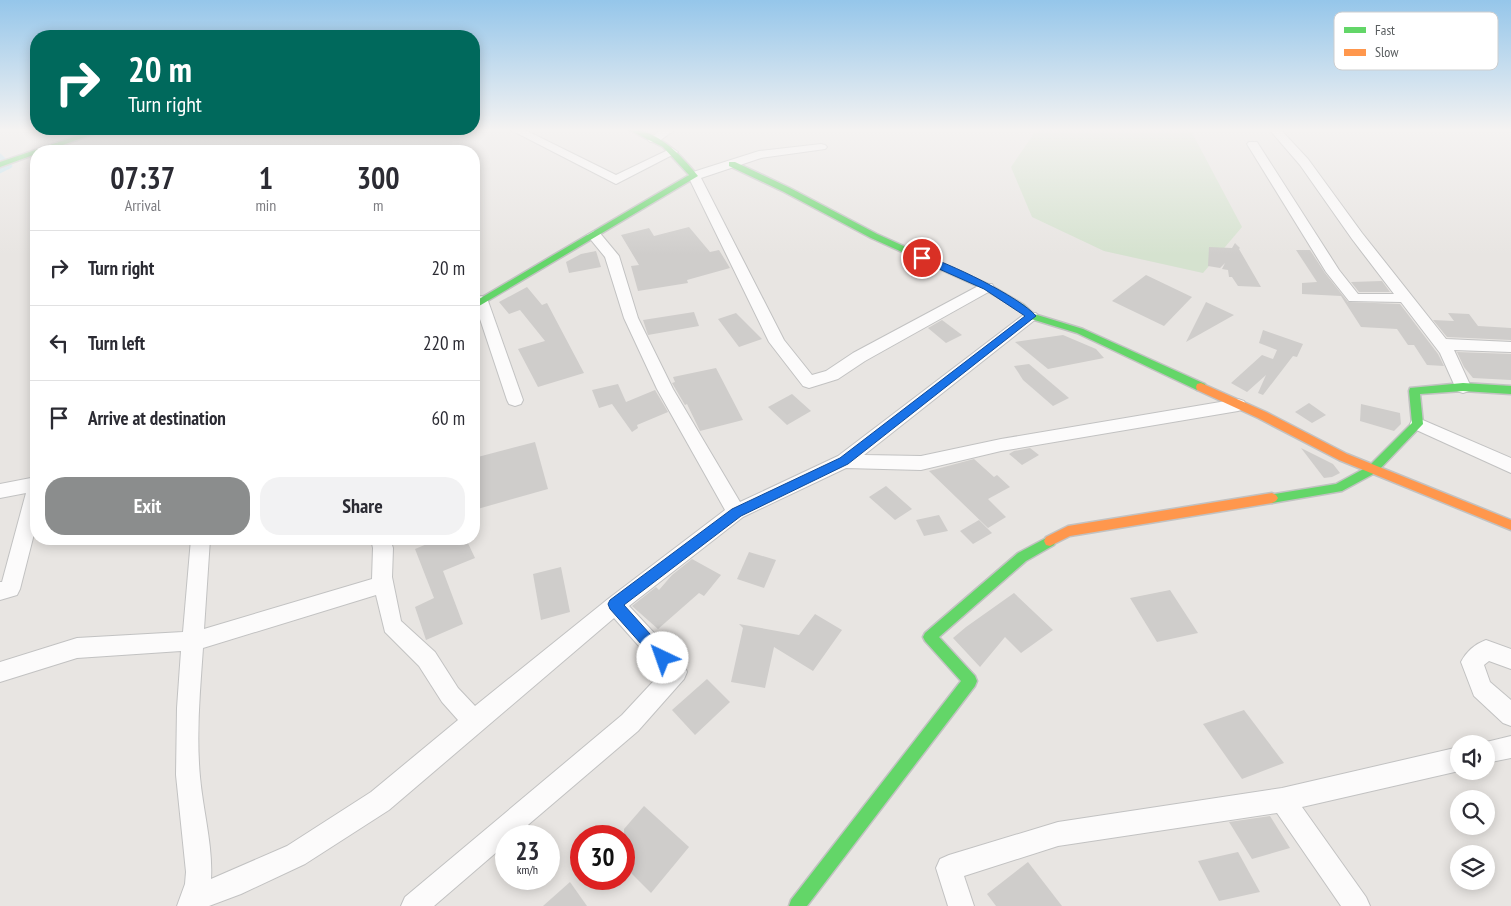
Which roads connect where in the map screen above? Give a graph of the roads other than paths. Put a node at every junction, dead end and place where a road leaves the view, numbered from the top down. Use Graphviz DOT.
graph roads {
  1 [pos="599,171"];
  2 [pos="633,171"];
  3 [pos="690,171"];
  4 [pos="709,171"];
  5 [pos="746,171"];
  6 [pos="1270,171"];
  7 [pos="1311,171"];
  8 [pos="694,176"];
  9 [pos="594,235"];
  10 [pos="987,287"];
  11 [pos="1405,298"];
  12 [pos="480,303"];
  13 [pos="480,309"];
  14 [pos="1031,316"];
  15 [pos="1441,344"];
  16 [pos="1511,347"];
  17 [pos="1463,387"];
  18 [pos="1511,390"];
  19 [pos="515,400"];
  20 [pos="1238,405"];
  21 [pos="1418,424"];
  22 [pos="844,461"];
  23 [pos="1511,466"];
  24 [pos="1373,469"];
  25 [pos="30,485"];
  26 [pos="0,491"];
  27 [pos="736,512"];
  28 [pos="30,514"];
  29 [pos="1511,526"];
  30 [pos="200,545"];
  31 [pos="381,545"];
  32 [pos="384,584"];
  33 [pos="0,592"];
  34 [pos="615,604"];
  35 [pos="194,641"];
  36 [pos="1511,659"];
  37 [pos="0,672"];
  38 [pos="1511,715"];
  39 [pos="474,721"];
  40 [pos="1511,747"];
  41 [pos="1495,750"];
  42 [pos="1450,761"];
  43 [pos="1282,800"];
  44 [pos="192,902"];
  45 [pos="414,906"];
  46 [pos="797,906"];
  47 [pos="961,906"];
  48 [pos="1357,906"];
  1 -- 2 [label="street"];
  3 -- 8 [label="street"];
  4 -- 8 [label="street"];
  5 -- 10 [label="street"];
  6 -- 11 [label="street"];
  7 -- 11 [label="street"];
  8 -- 9 [label="street"];
  8 -- 10 [label="street"];
  9 -- 12 [label="street"];
  9 -- 27 [label="street"];
  10 -- 14 [label="street"];
  11 -- 15 [label="street"];
  13 -- 19 [label="street"];
  14 -- 20 [label="street"];
  14 -- 22 [label="street"];
  15 -- 16 [label="street"];
  15 -- 17 [label="street"];
  17 -- 18 [label="street"];
  17 -- 21 [label="street"];
  20 -- 22 [label="street"];
  20 -- 24 [label="street"];
  21 -- 23 [label="street"];
  21 -- 24 [label="street"];
  22 -- 27 [label="street"];
  24 -- 29 [label="street"];
  24 -- 46 [label="street"];
  25 -- 26 [label="street"];
  27 -- 34 [label="street"];
  28 -- 33 [label="street"];
  30 -- 35 [label="street"];
  31 -- 32 [label="street"];
  32 -- 35 [label="street"];
  32 -- 39 [label="street"];
  34 -- 39 [label="street"];
  34 -- 45 [label="street"];
  35 -- 37 [label="street"];
  35 -- 44 [label="street"];
  36 -- 38 [label="street"];
  39 -- 44 [label="street"];
  40 -- 41 [label="street"];
  42 -- 43 [label="street"];
  43 -- 47 [label="street"];
  43 -- 48 [label="street"];
}
